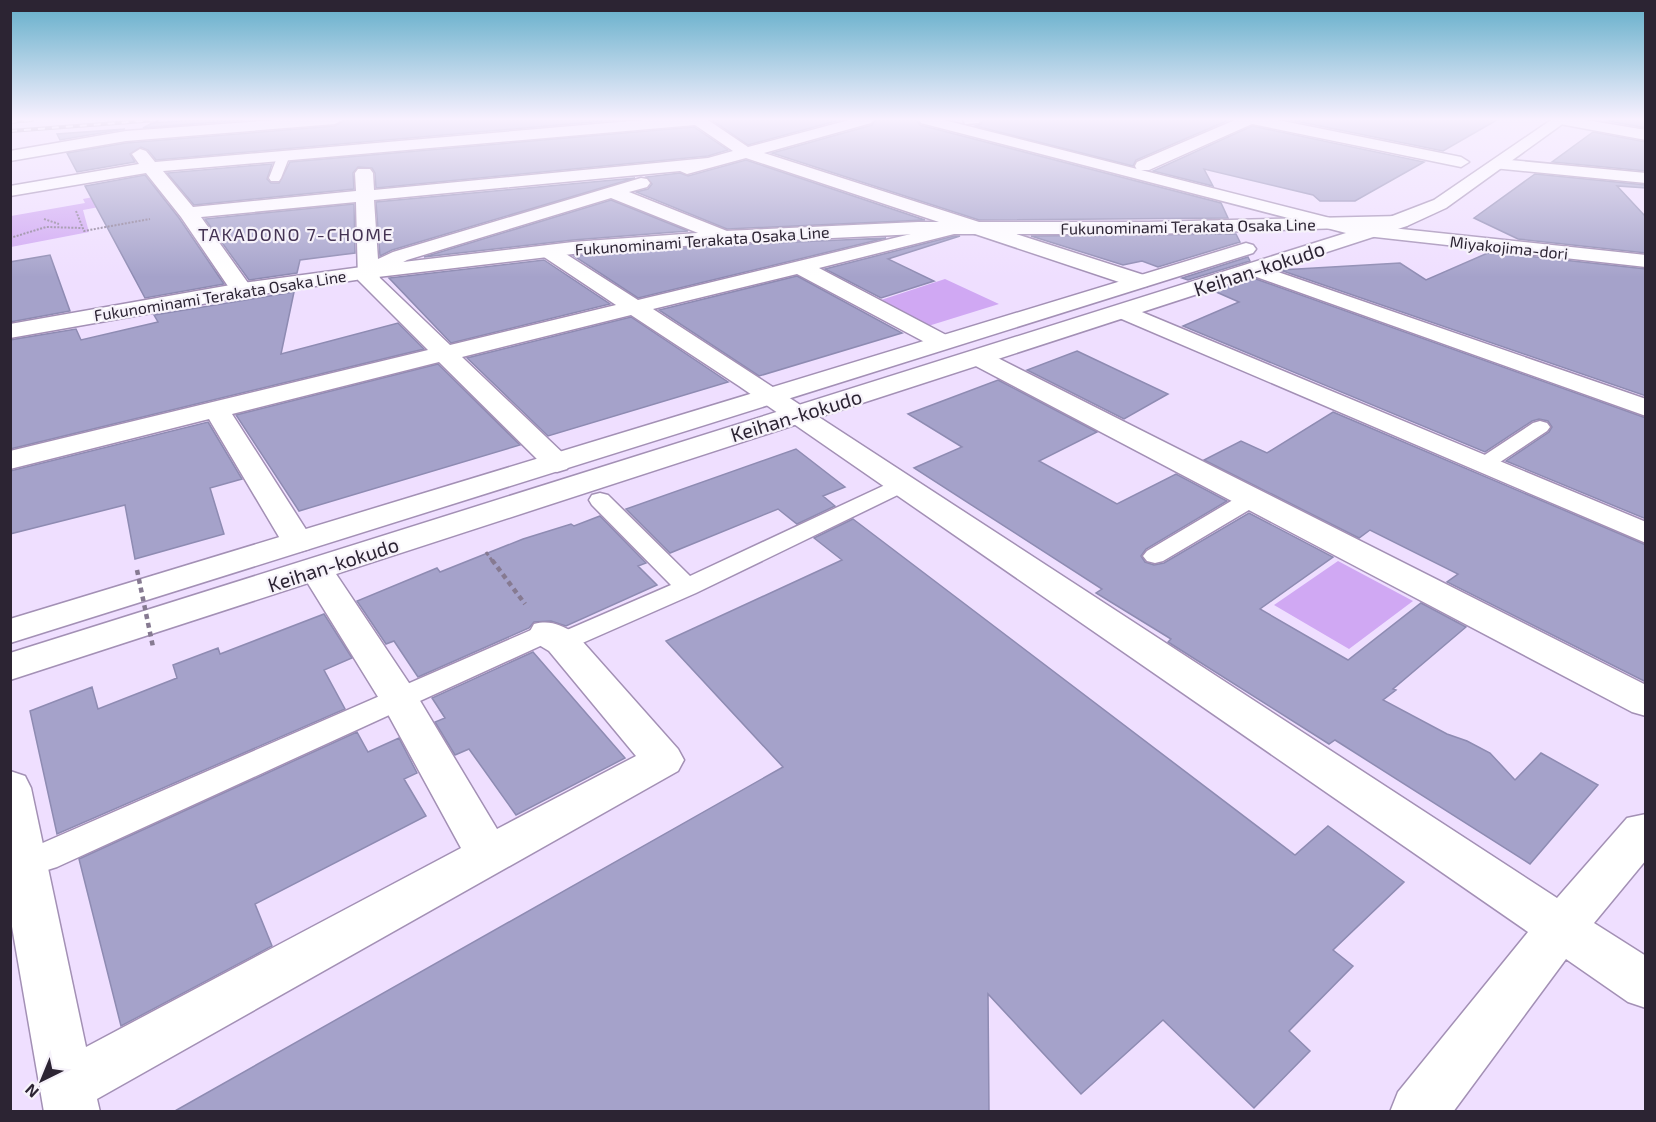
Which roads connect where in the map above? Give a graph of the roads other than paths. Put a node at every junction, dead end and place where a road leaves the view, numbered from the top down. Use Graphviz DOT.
graph roads {
  1 [pos="119,172"];
  2 [pos="154,172"];
  3 [pos="277,172"];
  4 [pos="366,172"];
  5 [pos="606,172"];
  6 [pos="676,172"];
  7 [pos="807,172"];
  8 [pos="1129,172"];
  9 [pos="1168,172"];
  10 [pos="1487,172"];
  11 [pos="1587,172"];
  12 [pos="275,178"];
  13 [pos="1646,178"];
  14 [pos="10,191"];
  15 [pos="612,192"];
  16 [pos="363,195"];
  17 [pos="1389,205"];
  18 [pos="188,213"];
  19 [pos="1400,222"];
  20 [pos="1329,224"];
  21 [pos="1365,224"];
  22 [pos="958,228"];
  23 [pos="980,228"];
  24 [pos="725,237"];
  25 [pos="1646,247"];
  26 [pos="548,251"];
  27 [pos="1646,261"];
  28 [pos="799,266"];
  29 [pos="1255,270"];
  30 [pos="369,272"];
  31 [pos="1139,281"];
  32 [pos="242,290"];
  33 [pos="634,306"];
  34 [pos="1125,312"];
  35 [pos="10,331"];
  36 [pos="942,342"];
  37 [pos="444,353"];
  38 [pos="979,358"];
  39 [pos="783,405"];
  40 [pos="1646,408"];
  41 [pos="216,409"];
  42 [pos="1540,427"];
  43 [pos="10,460"];
  44 [pos="557,463"];
  45 [pos="1484,464"];
  46 [pos="900,485"];
  47 [pos="1251,499"];
  48 [pos="600,500"];
  49 [pos="1646,534"];
  50 [pos="307,556"];
  51 [pos="1155,556"];
  52 [pos="687,587"];
  53 [pos="10,631"];
  54 [pos="554,637"];
  55 [pos="10,667"];
  56 [pos="399,699"];
  57 [pos="1646,702"];
  58 [pos="10,788"];
  59 [pos="1643,831"];
  60 [pos="488,854"];
  61 [pos="18,866"];
  62 [pos="1561,928"];
  63 [pos="1646,985"];
  64 [pos="70,1099"];
  65 [pos="1418,1112"];
  1 -- 14 [label="main road"];
  2 -- 18 [label="main road"];
  3 -- 12 [label="lane"];
  4 -- 16 [label="main road"];
  5 -- 16 [label="main road"];
  6 -- 15 [label="main road"];
  7 -- 23 [label="main road"];
  8 -- 20 [label="main road"];
  9 -- 21 [label="main road"];
  10 -- 19 [label="main road, Keihan-kokudo"];
  11 -- 13 [label="main road"];
  15 -- 24 [label="main road"];
  15 -- 30 [label="main road"];
  16 -- 18 [label="main road"];
  16 -- 30 [label="main road"];
  17 -- 21 [label="main road, Keihan-kokudo"];
  18 -- 32 [label="main road"];
  19 -- 20 [label="main road, Fukunominami Terakata Osaka Line"];
  19 -- 21 [label="main road, Keihan-kokudo"];
  19 -- 25 [label="main road, Miyakojima-dori"];
  20 -- 21 [label="main road"];
  20 -- 23 [label="main road, Fukunominami Terakata Osaka Line"];
  20 -- 31 [label="main road, Keihan-kokudo"];
  21 -- 27 [label="main road, Miyakojima-dori"];
  21 -- 29 [label="main road, Keihan-kokudo"];
  22 -- 23 [label="main road, Fukunominami Terakata Osaka Line"];
  22 -- 24 [label="main road, Fukunominami Terakata Osaka Line"];
  22 -- 28 [label="main road"];
  23 -- 31 [label="main road"];
  24 -- 26 [label="main road, Fukunominami Terakata Osaka Line"];
  26 -- 30 [label="main road, Fukunominami Terakata Osaka Line"];
  26 -- 33 [label="main road"];
  28 -- 33 [label="main road"];
  28 -- 36 [label="main road"];
  29 -- 34 [label="main road, Keihan-kokudo"];
  29 -- 40 [label="main road"];
  30 -- 32 [label="main road, Fukunominami Terakata Osaka Line"];
  30 -- 37 [label="main road"];
  31 -- 36 [label="main road, Keihan-kokudo"];
  32 -- 35 [label="main road, Fukunominami Terakata Osaka Line"];
  33 -- 37 [label="main road"];
  33 -- 39 [label="main road"];
  34 -- 38 [label="main road, Keihan-kokudo"];
  34 -- 45 [label="main road"];
  36 -- 39 [label="main road, Keihan-kokudo"];
  37 -- 41 [label="main road"];
  37 -- 44 [label="main road"];
  38 -- 39 [label="main road, Keihan-kokudo"];
  38 -- 47 [label="main road"];
  39 -- 44 [label="main road, Keihan-kokudo"];
  39 -- 46 [label="main road"];
  39 -- 50 [label="main road, Keihan-kokudo"];
  41 -- 43 [label="main road"];
  41 -- 50 [label="main road"];
  42 -- 45 [label="lane"];
  44 -- 50 [label="main road, Keihan-kokudo"];
  45 -- 49 [label="main road"];
  46 -- 52 [label="lane"];
  46 -- 62 [label="main road"];
  47 -- 51 [label="lane"];
  47 -- 57 [label="main road"];
  48 -- 52 [label="lane"];
  50 -- 53 [label="main road, Keihan-kokudo"];
  50 -- 55 [label="main road, Keihan-kokudo"];
  50 -- 56 [label="main road"];
  52 -- 54 [label="lane"];
  54 -- 56 [label="lane"];
  54 -- 60 [label="main road"];
  56 -- 60 [label="main road"];
  56 -- 61 [label="lane"];
  58 -- 61 [label="main road"];
  59 -- 62 [label="main road"];
  60 -- 64 [label="main road"];
  61 -- 64 [label="main road"];
  62 -- 63 [label="main road"];
  62 -- 65 [label="main road"];
}
